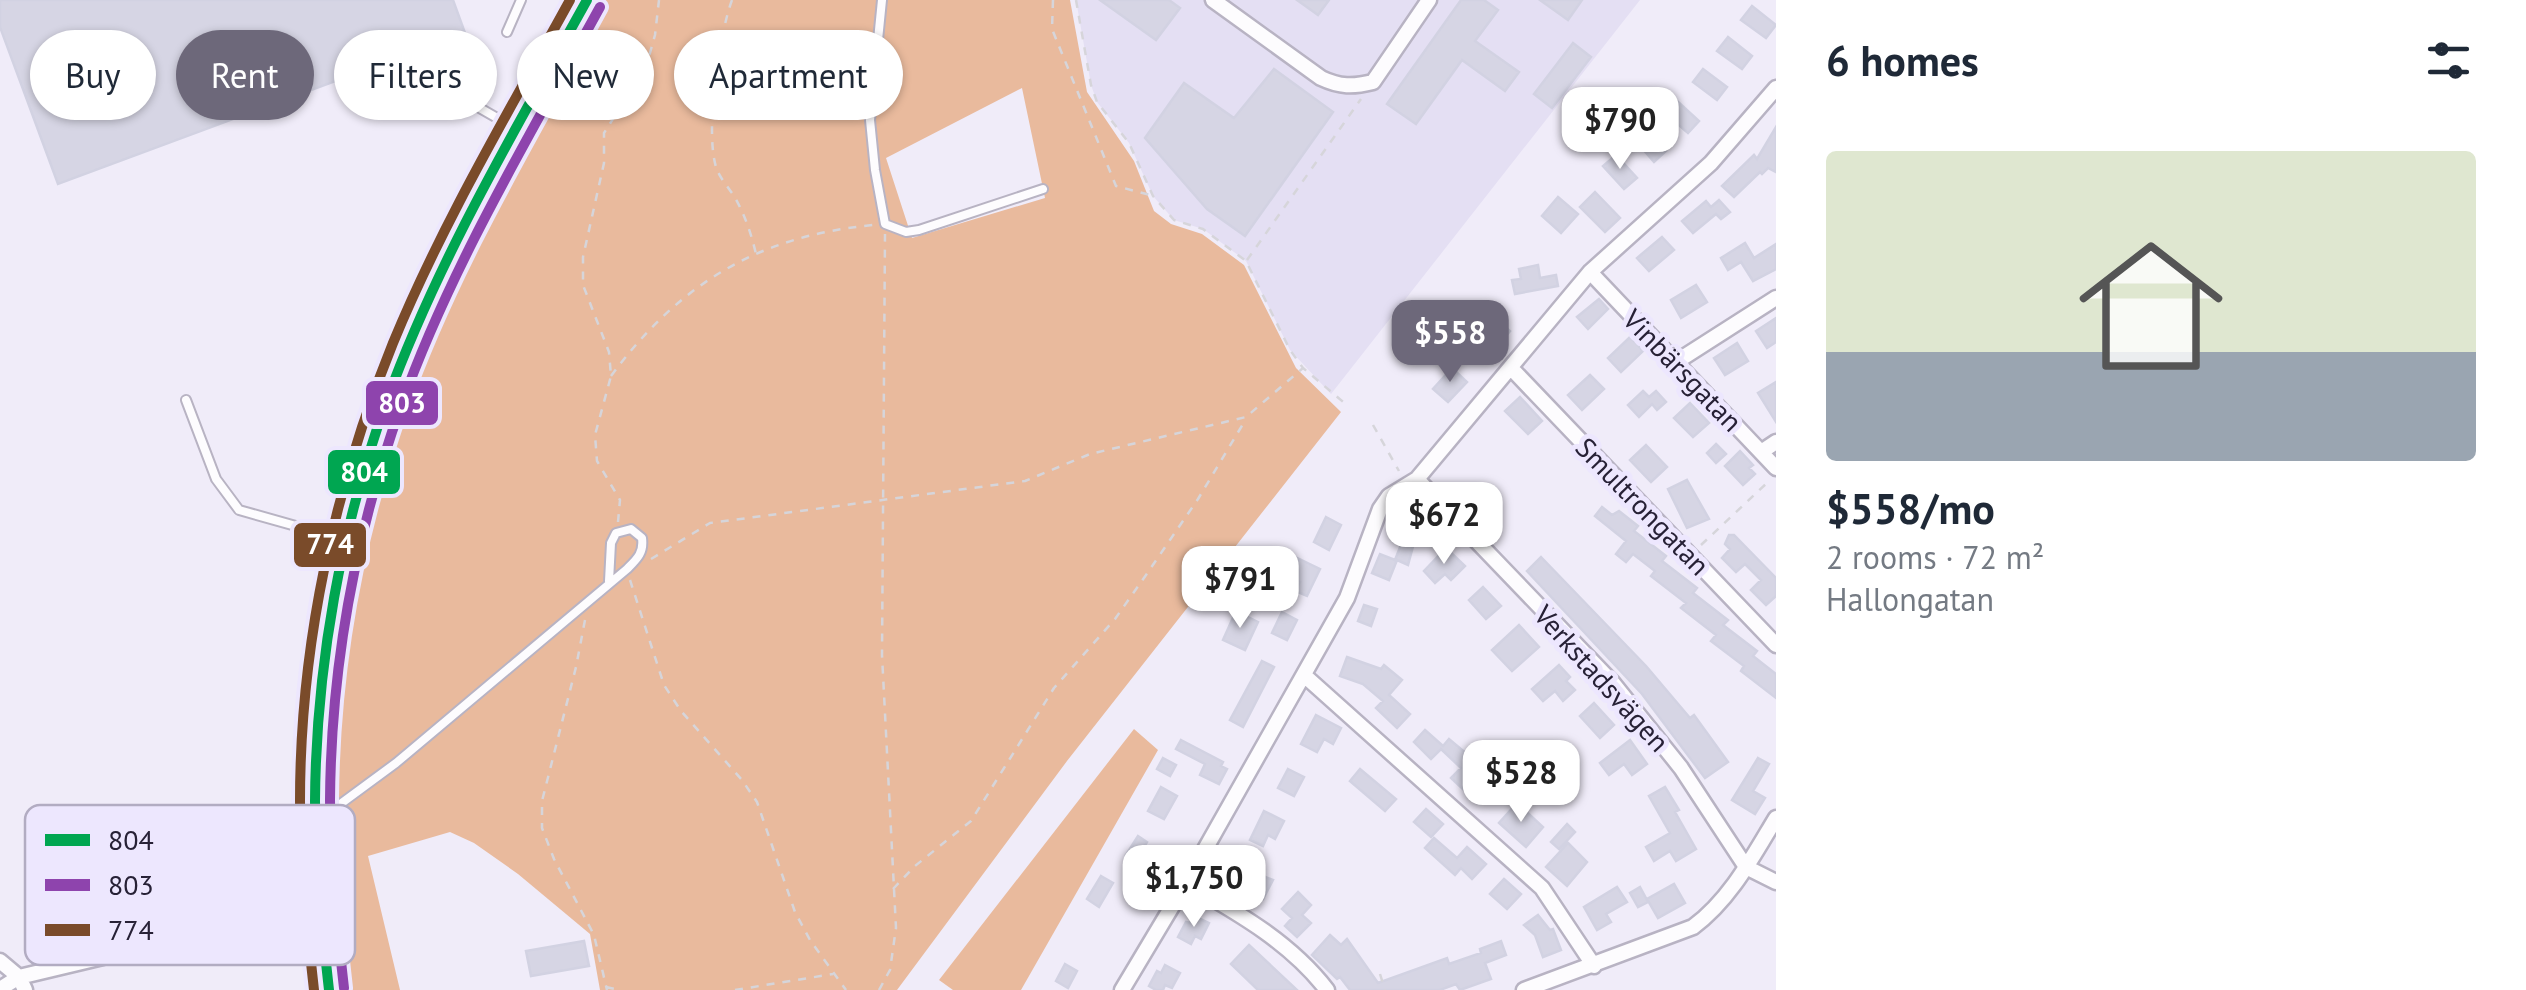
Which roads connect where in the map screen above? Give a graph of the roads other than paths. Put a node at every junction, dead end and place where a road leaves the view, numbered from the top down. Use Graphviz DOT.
graph roads {
  1 [pos="521,0"];
  2 [pos="587,0"];
  3 [pos="882,0"];
  4 [pos="1213,0"];
  5 [pos="1430,0"];
  6 [pos="507,32"];
  7 [pos="1773,96"];
  8 [pos="497,117"];
  9 [pos="517,128"];
  10 [pos="1042,189"];
  11 [pos="1590,272"];
  12 [pos="1776,298"];
  13 [pos="1676,362"];
  14 [pos="1511,368"];
  15 [pos="186,400"];
  16 [pos="1776,442"];
  17 [pos="1761,452"];
  18 [pos="1776,471"];
  19 [pos="1412,482"];
  20 [pos="346,540"];
  21 [pos="609,581"];
  22 [pos="1776,645"];
  23 [pos="1305,676"];
  24 [pos="316,805"];
  25 [pos="339,805"];
  26 [pos="1776,818"];
  27 [pos="1746,867"];
  28 [pos="1776,882"];
  29 [pos="1186,884"];
  30 [pos="0,961"];
  31 [pos="80,965"];
  32 [pos="326,965"];
  33 [pos="1594,966"];
  34 [pos="22,983"];
  35 [pos="0,989"];
  36 [pos="329,990"];
  37 [pos="1122,990"];
  38 [pos="1327,990"];
  39 [pos="1524,990"];
  1 -- 6 [label="lane"];
  2 -- 9 [label="main road"];
  3 -- 10 [label="lane"];
  4 -- 5 [label="street"];
  7 -- 11 [label="street"];
  8 -- 9 [label="lane"];
  9 -- 20 [label="main road"];
  11 -- 13 [label="street, Vinbärsgatan"];
  11 -- 14 [label="street"];
  12 -- 13 [label="street"];
  13 -- 17 [label="street, Vinbärsgatan"];
  14 -- 19 [label="street"];
  14 -- 22 [label="street, Smultrongatan"];
  15 -- 20 [label="lane"];
  16 -- 17 [label="street"];
  17 -- 18 [label="street, Vinbärsgatan"];
  19 -- 23 [label="street"];
  19 -- 27 [label="street, Verkstadsvägen"];
  20 -- 24 [label="main road"];
  21 -- 21 [label="lane"];
  21 -- 25 [label="lane"];
  23 -- 29 [label="street"];
  23 -- 33 [label="street"];
  26 -- 27 [label="street"];
  27 -- 28 [label="street, Verkstadsvägen"];
  27 -- 33 [label="street"];
  29 -- 37 [label="street"];
  29 -- 38 [label="street"];
  30 -- 34 [label="street"];
  31 -- 34 [label="street"];
  32 -- 36 [label="main road"];
  33 -- 39 [label="street"];
  34 -- 35 [label="street"];
}
